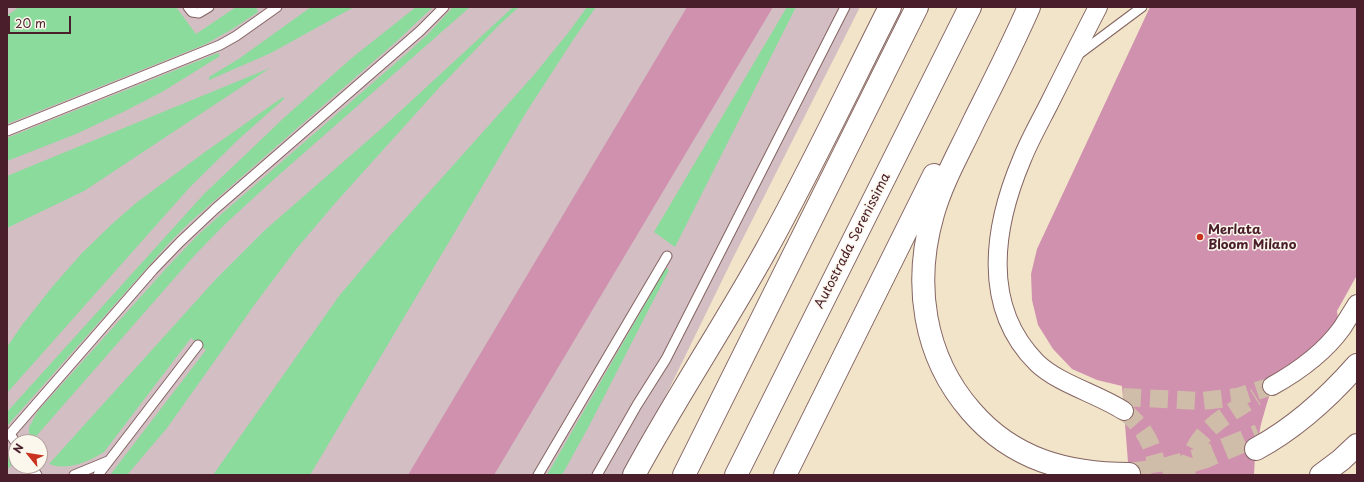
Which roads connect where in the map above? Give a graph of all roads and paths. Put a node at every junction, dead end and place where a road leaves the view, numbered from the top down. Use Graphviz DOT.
graph roads {
  1 [pos="188,7"];
  2 [pos="209,7"];
  3 [pos="277,7"];
  4 [pos="444,7"];
  5 [pos="845,7"];
  6 [pos="890,7"];
  7 [pos="917,7"];
  8 [pos="970,7"];
  9 [pos="1018,7"];
  10 [pos="1029,7"];
  11 [pos="1098,7"];
  12 [pos="1142,7"];
  13 [pos="1071,59"];
  14 [pos="7,131"];
  15 [pos="667,256"];
  16 [pos="1357,304"];
  17 [pos="198,345"];
  18 [pos="1352,371"];
  19 [pos="1272,386"];
  20 [pos="1124,404"];
  21 [pos="10,434"];
  22 [pos="1258,442"];
  23 [pos="1357,445"];
  24 [pos="108,461"];
  25 [pos="1129,474"];
  26 [pos="74,475"];
  27 [pos="98,475"];
  28 [pos="538,475"];
  29 [pos="597,475"];
  30 [pos="634,475"];
  31 [pos="684,475"];
  32 [pos="736,475"];
  33 [pos="785,475"];
  34 [pos="1321,475"];
  1 -- 2 [label="lane"];
  3 -- 14 [label="lane"];
  4 -- 21 [label="lane"];
  5 -- 29 [label="lane"];
  6 -- 30 [label="highway"];
  7 -- 31 [label="highway"];
  8 -- 32 [label="highway, Autostrada Serenissima"];
  9 -- 33 [label="highway"];
  10 -- 25 [label="highway"];
  11 -- 13 [label="street"];
  12 -- 13 [label="lane"];
  13 -- 20 [label="street"];
  15 -- 28 [label="lane"];
  16 -- 19 [label="street"];
  17 -- 24 [label="lane"];
  18 -- 22 [label="highway"];
  23 -- 34 [label="highway"];
  24 -- 26 [label="lane"];
  24 -- 27 [label="lane"];
}
